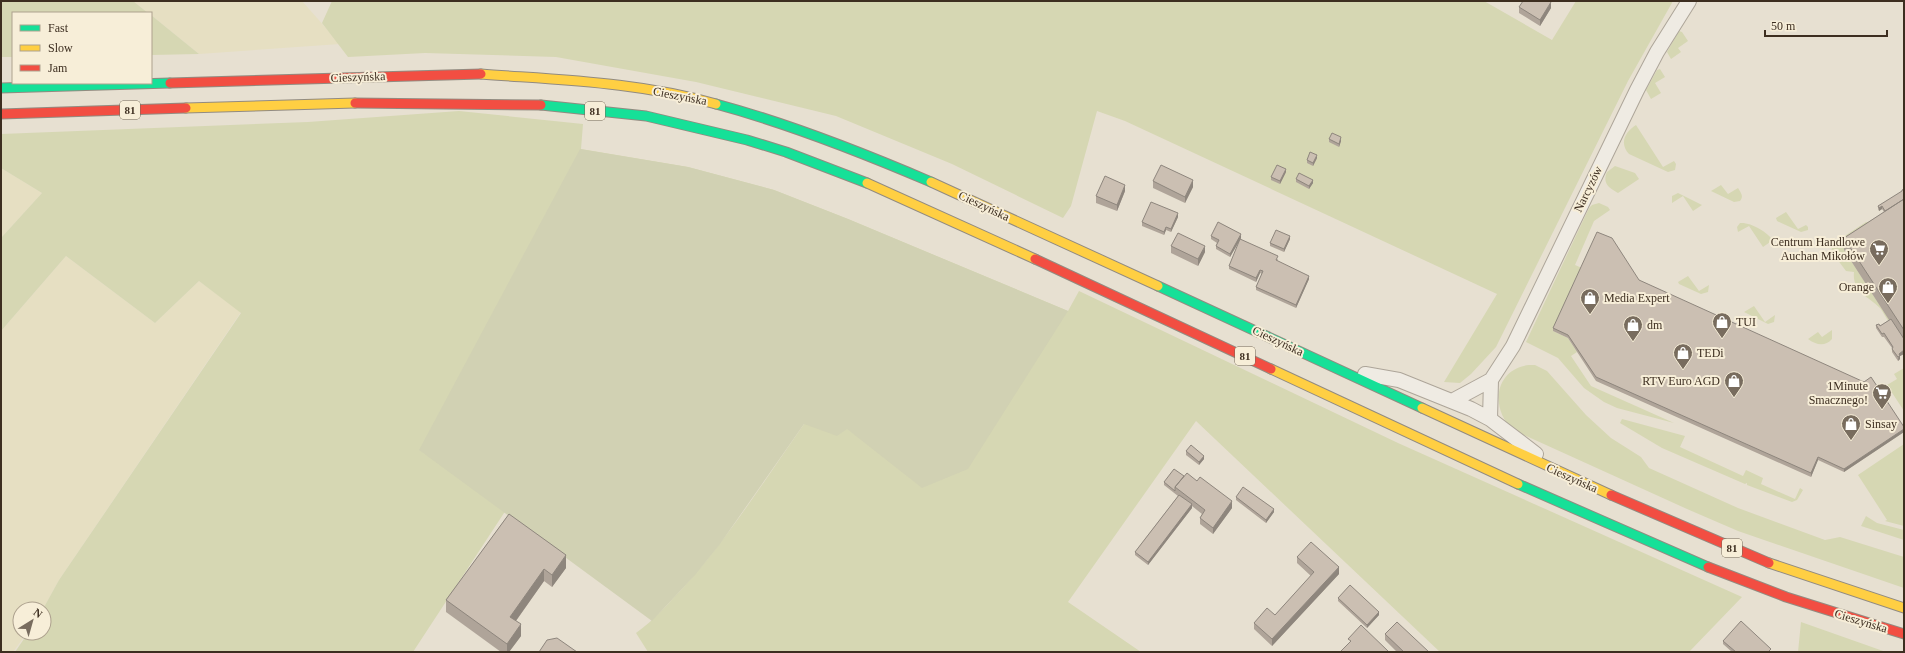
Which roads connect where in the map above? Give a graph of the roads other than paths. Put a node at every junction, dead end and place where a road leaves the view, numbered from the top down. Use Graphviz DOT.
graph roads {
  1 [pos="1689,1"];
  2 [pos="152,83"];
  3 [pos="126,84"];
  4 [pos="1,88"];
  5 [pos="1,114"];
  6 [pos="1342,370"];
  7 [pos="1491,380"];
  8 [pos="1452,402"];
  9 [pos="1490,419"];
  10 [pos="1565,475"];
  11 [pos="1904,608"];
  12 [pos="1904,634"];
  1 -- 7 [label="street, Narcyzów"];
  2 -- 6 [label="main road, Cieszyńska / 81"];
  3 -- 4 [label="main road, Cieszyńska / 81"];
  5 -- 12 [label="main road, Cieszyńska / 81"];
  6 -- 8 [label="street"];
  6 -- 10 [label="main road, Cieszyńska / 81"];
  7 -- 8 [label="street, Narcyzów"];
  7 -- 9 [label="street"];
  8 -- 9 [label="street"];
  9 -- 10 [label="street"];
  10 -- 11 [label="main road, Cieszyńska / 81"];
}
